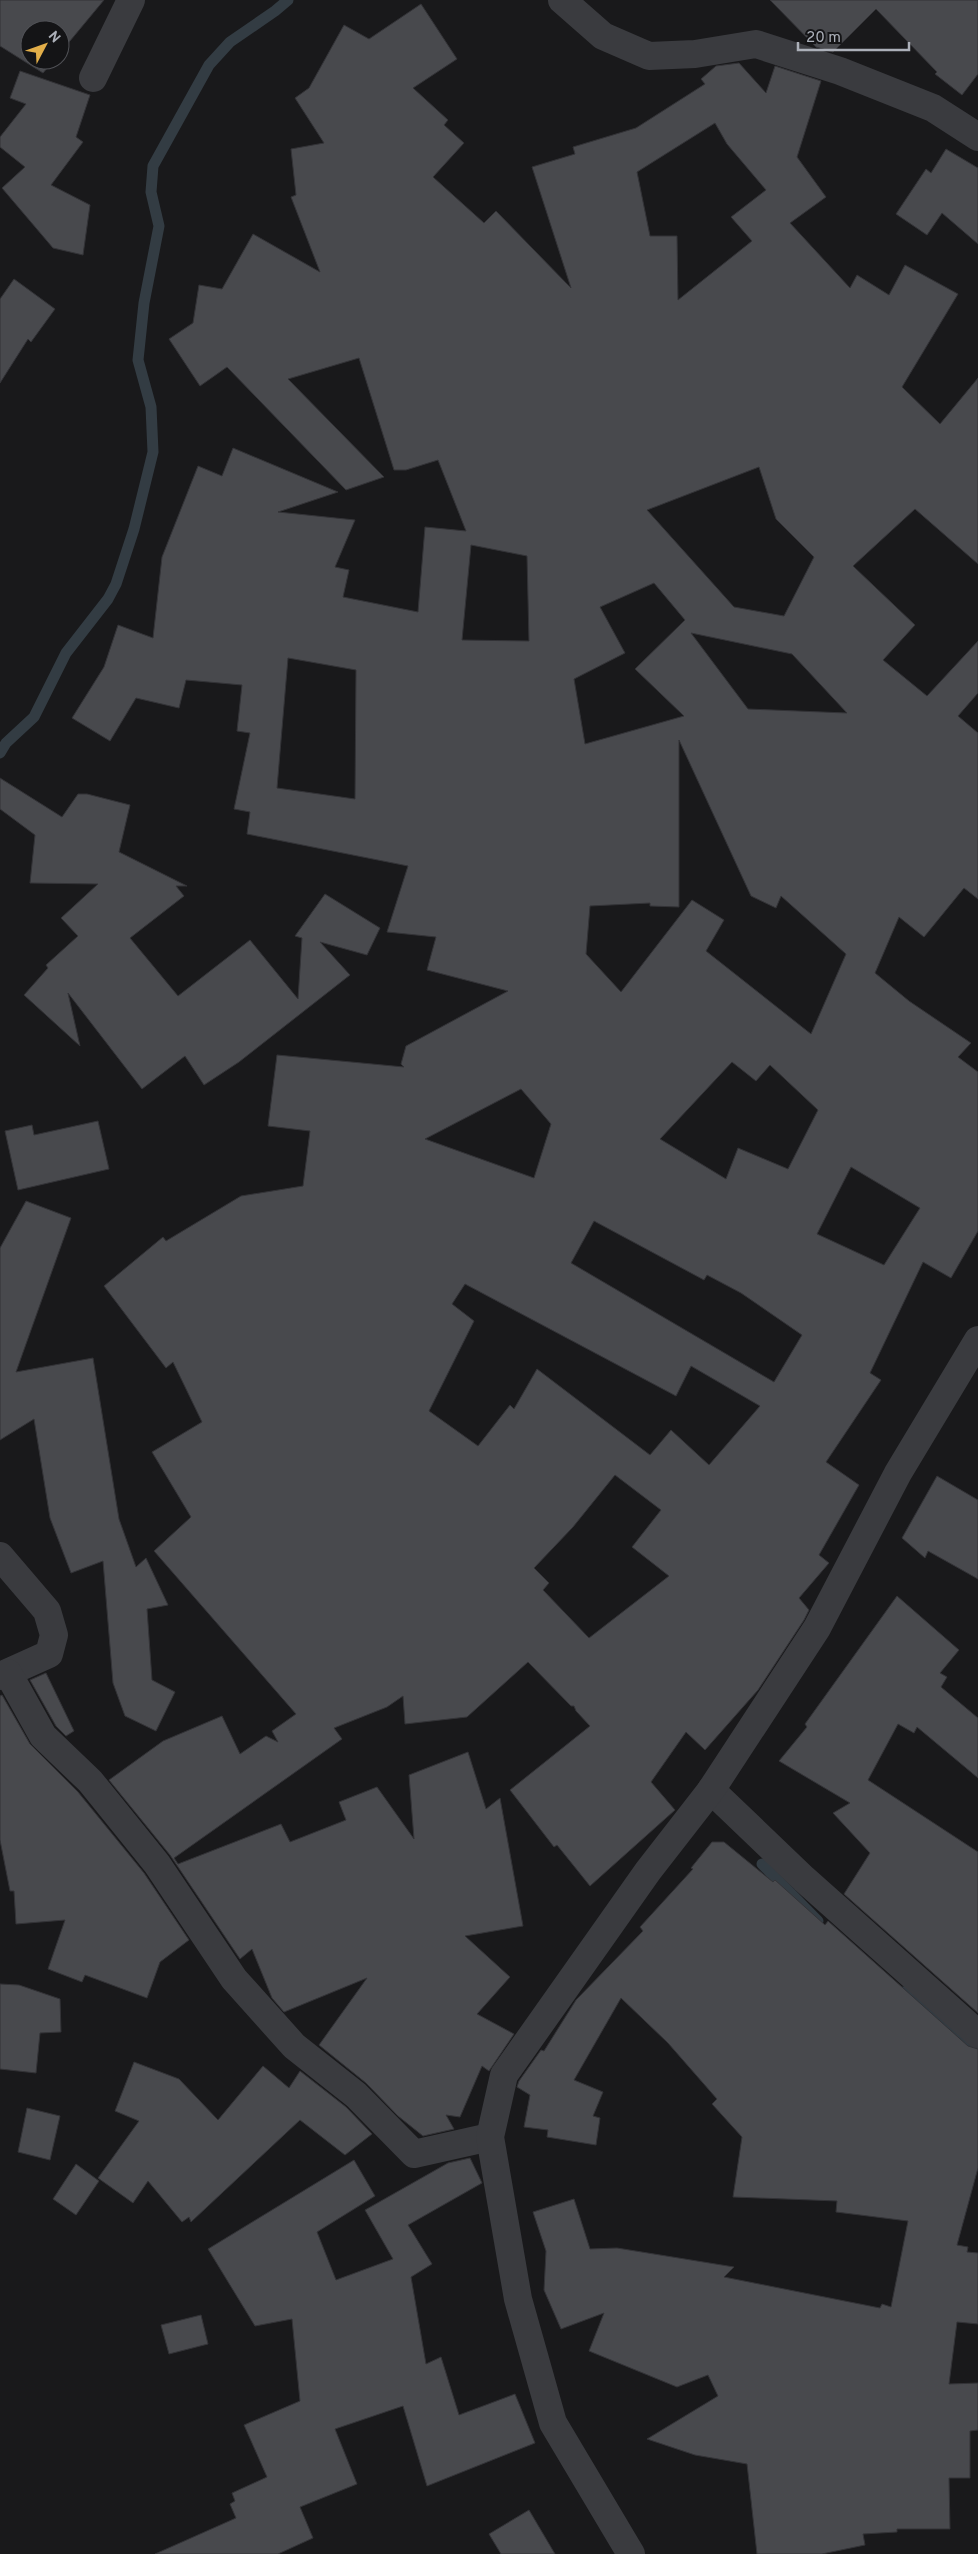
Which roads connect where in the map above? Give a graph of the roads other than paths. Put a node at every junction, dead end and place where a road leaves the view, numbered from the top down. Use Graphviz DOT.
graph roads {
  1 [pos="131,0"];
  2 [pos="562,0"];
  3 [pos="93,78"];
  4 [pos="978,137"];
  5 [pos="978,1340"];
  6 [pos="0,1556"];
  7 [pos="4,1675"];
  8 [pos="711,1790"];
  9 [pos="978,2034"];
  10 [pos="490,2137"];
  11 [pos="631,2554"];
  1 -- 3 [label="street"];
  2 -- 4 [label="street"];
  5 -- 8 [label="street"];
  6 -- 7 [label="street"];
  7 -- 10 [label="street"];
  8 -- 9 [label="street"];
  8 -- 10 [label="street"];
  10 -- 11 [label="street"];
}
